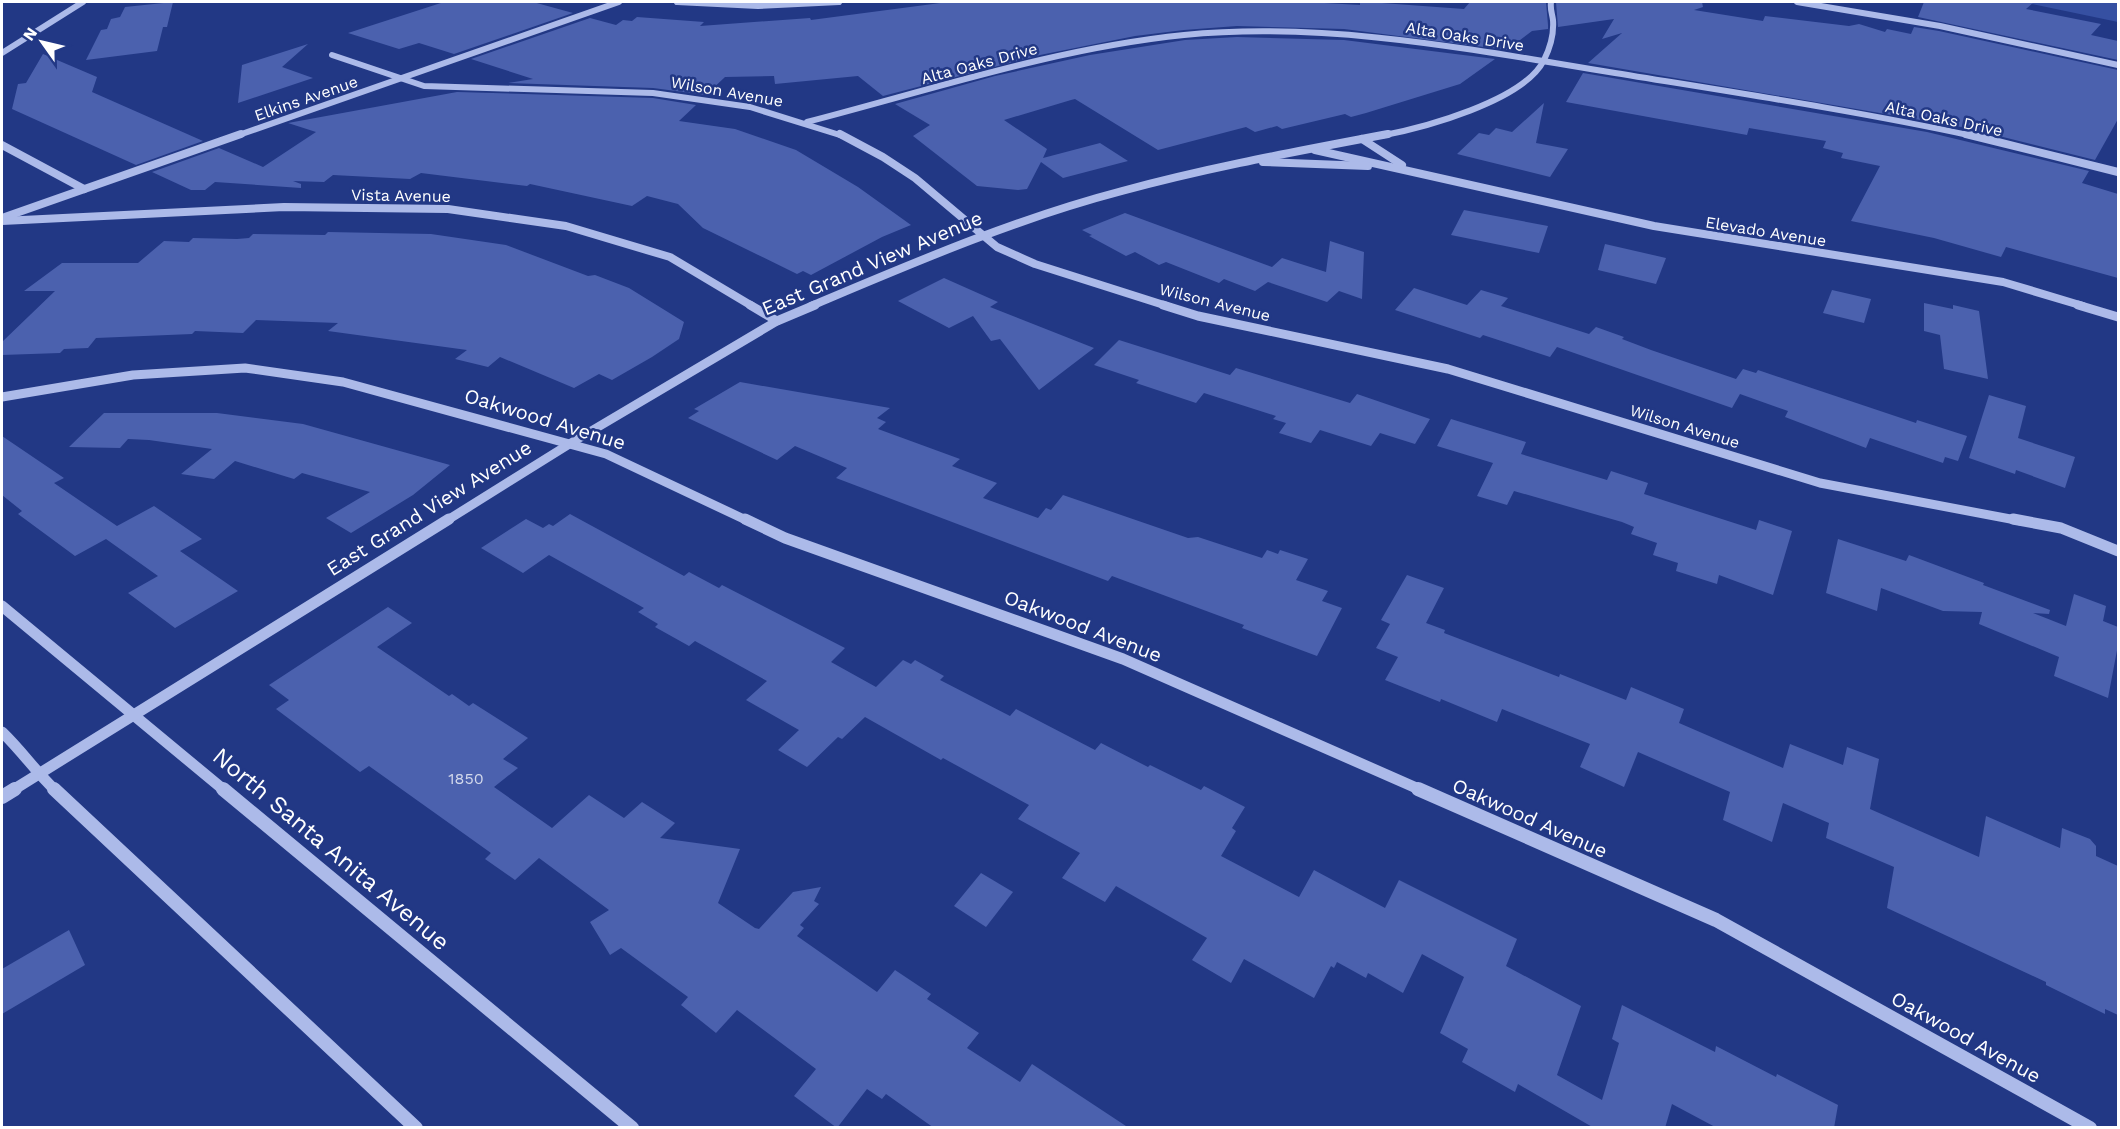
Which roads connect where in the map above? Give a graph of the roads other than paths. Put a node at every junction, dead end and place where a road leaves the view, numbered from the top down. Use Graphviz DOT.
graph roads {
  1 [pos="83,2"];
  2 [pos="619,2"];
  3 [pos="677,2"];
  4 [pos="839,2"];
  5 [pos="1551,2"];
  6 [pos="1797,2"];
  7 [pos="2,53"];
  8 [pos="332,55"];
  9 [pos="1543,62"];
  10 [pos="2118,65"];
  11 [pos="400,79"];
  12 [pos="807,123"];
  13 [pos="1362,139"];
  14 [pos="2,146"];
  15 [pos="1308,149"];
  16 [pos="1233,163"];
  17 [pos="1410,170"];
  18 [pos="2118,172"];
  19 [pos="84,189"];
  20 [pos="2,219"];
  21 [pos="981,236"];
  22 [pos="2118,317"];
  23 [pos="777,321"];
  24 [pos="2,397"];
  25 [pos="571,443"];
  26 [pos="2118,551"];
  27 [pos="2,606"];
  28 [pos="133,715"];
  29 [pos="2,732"];
  30 [pos="37,773"];
  31 [pos="2,797"];
  32 [pos="416,1128"];
  33 [pos="632,1128"];
  34 [pos="2090,1128"];
  1 -- 7 [label="street"];
  2 -- 11 [label="street, Elkins Avenue"];
  3 -- 4 [label="street"];
  5 -- 9 [label="street, East Grand View Avenue"];
  6 -- 10 [label="street"];
  8 -- 11 [label="street, Wilson Avenue"];
  9 -- 12 [label="street, Alta Oaks Drive"];
  9 -- 13 [label="street, East Grand View Avenue"];
  9 -- 18 [label="street, Alta Oaks Drive"];
  11 -- 12 [label="street, Wilson Avenue"];
  11 -- 19 [label="street, Elkins Avenue"];
  12 -- 21 [label="street, Wilson Avenue"];
  13 -- 15 [label="street, East Grand View Avenue"];
  13 -- 17 [label="street, Elevado Avenue"];
  14 -- 19 [label="street"];
  15 -- 16 [label="street, East Grand View Avenue"];
  15 -- 17 [label="street, Elevado Avenue"];
  16 -- 17 [label="street, Elevado Avenue"];
  16 -- 21 [label="street, East Grand View Avenue"];
  17 -- 22 [label="street, Elevado Avenue"];
  19 -- 20 [label="street, Elkins Avenue"];
  20 -- 23 [label="street, Vista Avenue"];
  21 -- 23 [label="street, East Grand View Avenue"];
  21 -- 26 [label="street, Wilson Avenue"];
  23 -- 25 [label="street, East Grand View Avenue"];
  24 -- 25 [label="street, Oakwood Avenue"];
  25 -- 28 [label="street, East Grand View Avenue"];
  25 -- 34 [label="street, Oakwood Avenue"];
  27 -- 28 [label="street, North Santa Anita Avenue"];
  28 -- 30 [label="street, East Grand View Avenue"];
  28 -- 33 [label="street, North Santa Anita Avenue"];
  29 -- 30 [label="street"];
  30 -- 31 [label="street, East Grand View Avenue"];
  30 -- 32 [label="street"];
}
